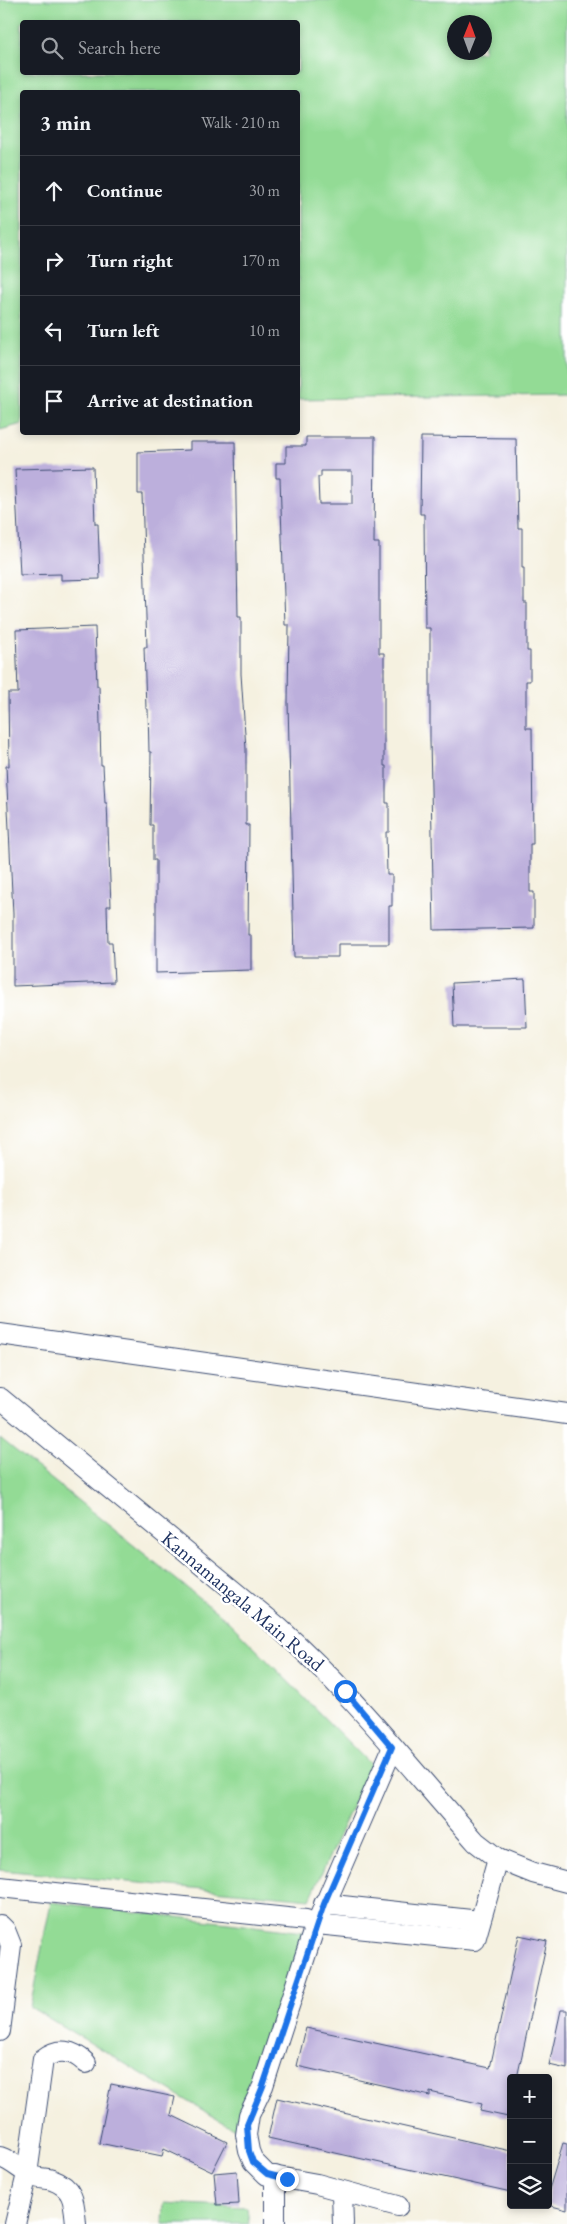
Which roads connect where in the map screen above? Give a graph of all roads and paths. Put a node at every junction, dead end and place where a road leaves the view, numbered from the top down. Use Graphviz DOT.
graph roads {
  1 [pos="0,1334"];
  2 [pos="0,1398"];
  3 [pos="567,1414"];
  4 [pos="392,1747"];
  5 [pos="498,1859"];
  6 [pos="567,1882"];
  7 [pos="0,1887"];
  8 [pos="324,1904"];
  9 [pos="480,1921"];
  10 [pos="0,1925"];
  11 [pos="315,1928"];
  12 [pos="0,2031"];
  13 [pos="86,2063"];
  14 [pos="0,2157"];
  15 [pos="28,2174"];
  16 [pos="275,2176"];
  17 [pos="342,2192"];
  18 [pos="398,2206"];
  19 [pos="15,2224"];
  20 [pos="76,2224"];
  21 [pos="275,2224"];
  22 [pos="343,2224"];
  1 -- 3 [label="street"];
  2 -- 4 [label="street, Kannamangala Main Road"];
  4 -- 5 [label="street, Kannamangala Main Road"];
  4 -- 8 [label="street"];
  5 -- 6 [label="street, Kannamangala Main Road"];
  5 -- 9 [label="street"];
  7 -- 11 [label="street"];
  8 -- 9 [label="street"];
  8 -- 11 [label="street"];
  9 -- 11 [label="street"];
  10 -- 12 [label="street"];
  11 -- 16 [label="street"];
  13 -- 15 [label="street"];
  14 -- 15 [label="street"];
  15 -- 19 [label="street"];
  15 -- 20 [label="street"];
  16 -- 17 [label="street"];
  16 -- 21 [label="street"];
  17 -- 18 [label="street"];
  17 -- 22 [label="street"];
}
